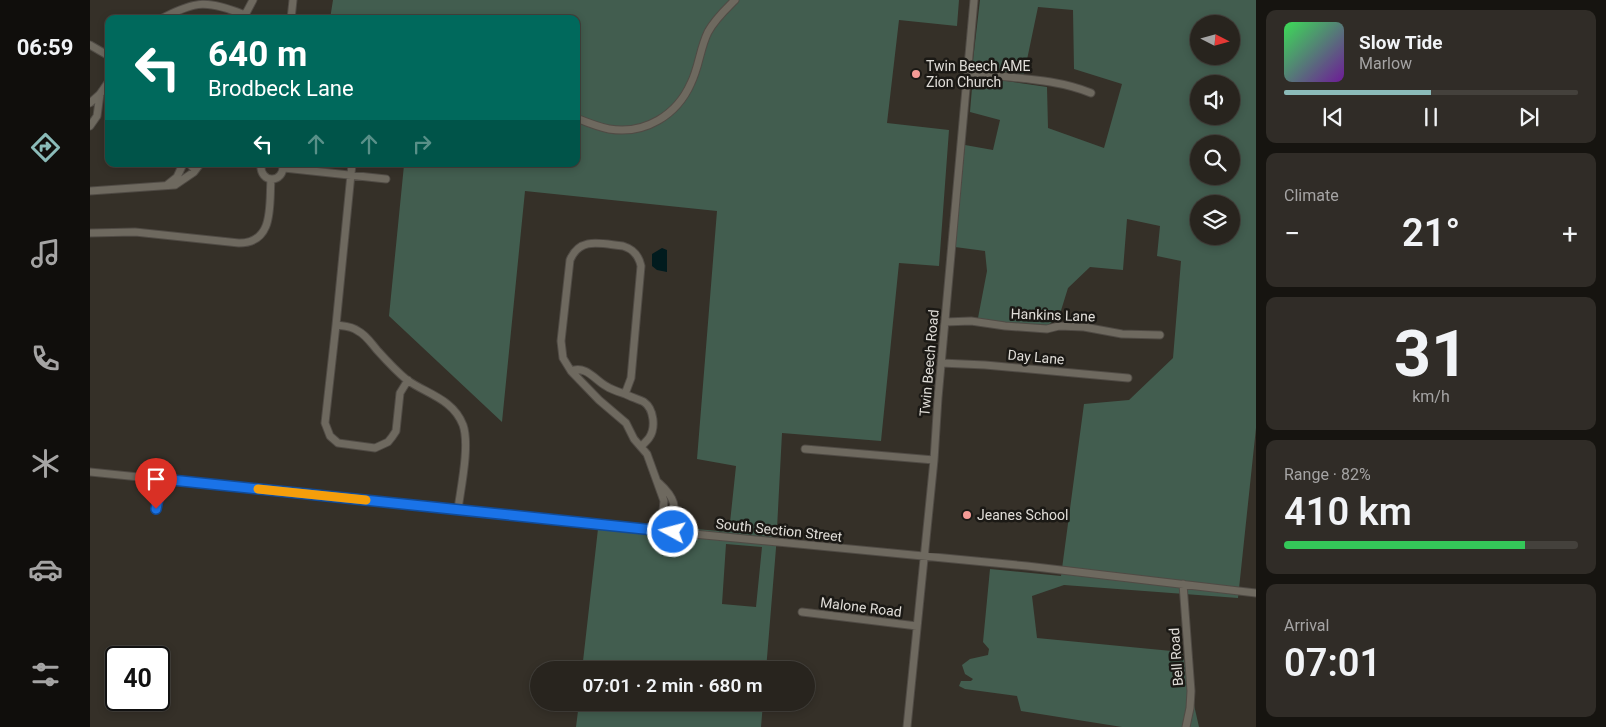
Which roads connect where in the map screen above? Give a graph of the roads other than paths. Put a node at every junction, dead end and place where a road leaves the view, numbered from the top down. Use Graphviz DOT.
graph roads {
  1 [pos="253,0"];
  2 [pos="293,0"];
  3 [pos="735,0"];
  4 [pos="974,0"];
  5 [pos="197,1"];
  6 [pos="168,15"];
  7 [pos="241,15"];
  8 [pos="245,15"];
  9 [pos="291,15"];
  10 [pos="90,46"];
  11 [pos="105,54"];
  12 [pos="967,72"];
  13 [pos="105,87"];
  14 [pos="1091,93"];
  15 [pos="100,94"];
  16 [pos="90,103"];
  17 [pos="580,119"];
  18 [pos="90,126"];
  19 [pos="182,167"];
  20 [pos="198,167"];
  21 [pos="261,167"];
  22 [pos="283,167"];
  23 [pos="290,167"];
  24 [pos="351,167"];
  25 [pos="350,175"];
  26 [pos="271,179"];
  27 [pos="386,179"];
  28 [pos="164,186"];
  29 [pos="90,190"];
  30 [pos="90,233"];
  31 [pos="945,322"];
  32 [pos="336,325"];
  33 [pos="1160,335"];
  34 [pos="941,363"];
  35 [pos="571,371"];
  36 [pos="1128,378"];
  37 [pos="408,380"];
  38 [pos="625,394"];
  39 [pos="641,447"];
  40 [pos="805,449"];
  41 [pos="934,460"];
  42 [pos="90,472"];
  43 [pos="162,479"];
  44 [pos="658,483"];
  45 [pos="156,509"];
  46 [pos="458,509"];
  47 [pos="661,530"];
  48 [pos="673,532"];
  49 [pos="923,556"];
  50 [pos="1183,584"];
  51 [pos="1256,592"];
  52 [pos="802,612"];
  53 [pos="917,626"];
  54 [pos="907,727"];
  55 [pos="1186,727"];
  1 -- 8 [label="street"];
  2 -- 9 [label="street"];
  3 -- 17 [label="street"];
  4 -- 12 [label="street, Twin Beech Road"];
  5 -- 6 [label="street"];
  5 -- 7 [label="street"];
  10 -- 11 [label="street"];
  12 -- 14 [label="street"];
  12 -- 31 [label="street, Twin Beech Road"];
  13 -- 15 [label="street"];
  15 -- 16 [label="street"];
  15 -- 18 [label="street"];
  19 -- 28 [label="street"];
  20 -- 28 [label="street"];
  21 -- 26 [label="street"];
  22 -- 26 [label="street"];
  23 -- 25 [label="street"];
  24 -- 25 [label="street"];
  25 -- 27 [label="street"];
  25 -- 32 [label="street"];
  26 -- 30 [label="street"];
  28 -- 29 [label="street"];
  31 -- 33 [label="street, Hankins Lane"];
  31 -- 34 [label="street, Twin Beech Road"];
  32 -- 37 [label="street"];
  32 -- 37 [label="street"];
  34 -- 36 [label="street, Day Lane"];
  34 -- 41 [label="street, Twin Beech Road"];
  35 -- 38 [label="street"];
  35 -- 38 [label="street"];
  35 -- 39 [label="street"];
  37 -- 46 [label="street"];
  38 -- 39 [label="street"];
  39 -- 44 [label="street"];
  40 -- 41 [label="street"];
  41 -- 49 [label="street, Twin Beech Road"];
  42 -- 43 [label="street, South Section Street"];
  43 -- 45 [label="street"];
  43 -- 46 [label="street, South Section Street"];
  44 -- 47 [label="street"];
  44 -- 48 [label="street"];
  46 -- 47 [label="street, South Section Street"];
  47 -- 48 [label="street, South Section Street"];
  48 -- 49 [label="street, South Section Street"];
  49 -- 50 [label="street, South Section Street"];
  49 -- 53 [label="street, Twin Beech Road"];
  50 -- 51 [label="street, South Section Street"];
  50 -- 55 [label="street, Bell Road"];
  52 -- 53 [label="street, Malone Road"];
  53 -- 54 [label="street, Twin Beech Road"];
}
